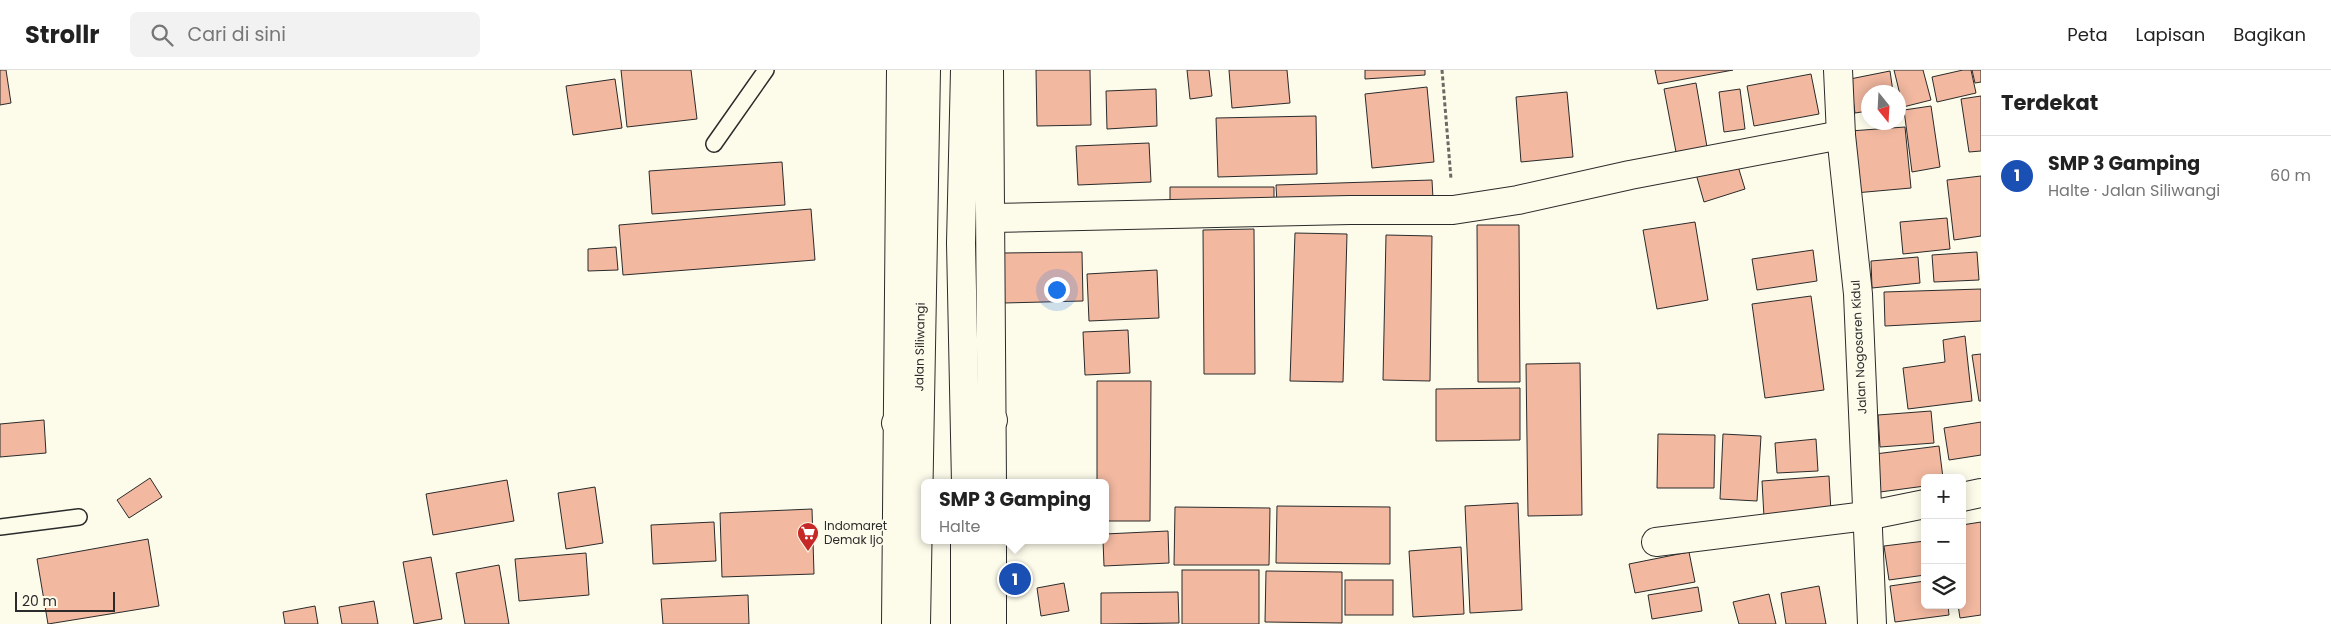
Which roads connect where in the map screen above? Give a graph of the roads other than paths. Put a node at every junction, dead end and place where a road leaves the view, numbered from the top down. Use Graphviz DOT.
graph roads {
  1 [pos="766,70"];
  2 [pos="1838,70"];
  3 [pos="918,72"];
  4 [pos="973,73"];
  5 [pos="1841,135"];
  6 [pos="714,144"];
  7 [pos="991,218"];
  8 [pos="979,421"];
  9 [pos="908,425"];
  10 [pos="967,479"];
  11 [pos="991,479"];
  12 [pos="1981,493"];
  13 [pos="1966,496"];
  14 [pos="1921,505"];
  15 [pos="1866,516"];
  16 [pos="79,517"];
  17 [pos="0,527"];
  18 [pos="1656,542"];
  19 [pos="965,544"];
  20 [pos="992,544"];
  21 [pos="896,624"];
  22 [pos="916,624"];
  23 [pos="965,624"];
  24 [pos="992,624"];
  25 [pos="1872,624"];
  1 -- 6 [label="lane"];
  2 -- 5 [label="main road, Jalan Nogosaren Kidul"];
  3 -- 4 [label="main road"];
  3 -- 9 [label="main road, Jalan Siliwangi"];
  4 -- 7 [label="main road"];
  4 -- 8 [label="main road"];
  5 -- 7 [label="main road"];
  5 -- 15 [label="main road, Jalan Nogosaren Kidul"];
  7 -- 8 [label="main road"];
  8 -- 10 [label="main road"];
  8 -- 11 [label="main road"];
  9 -- 21 [label="main road"];
  9 -- 22 [label="main road, Jalan Siliwangi"];
  12 -- 13 [label="main road"];
  14 -- 15 [label="main road"];
  15 -- 18 [label="main road"];
  15 -- 25 [label="main road, Jalan Nogosaren Kidul"];
  16 -- 17 [label="lane"];
  19 -- 23 [label="main road"];
  20 -- 24 [label="main road"];
}
